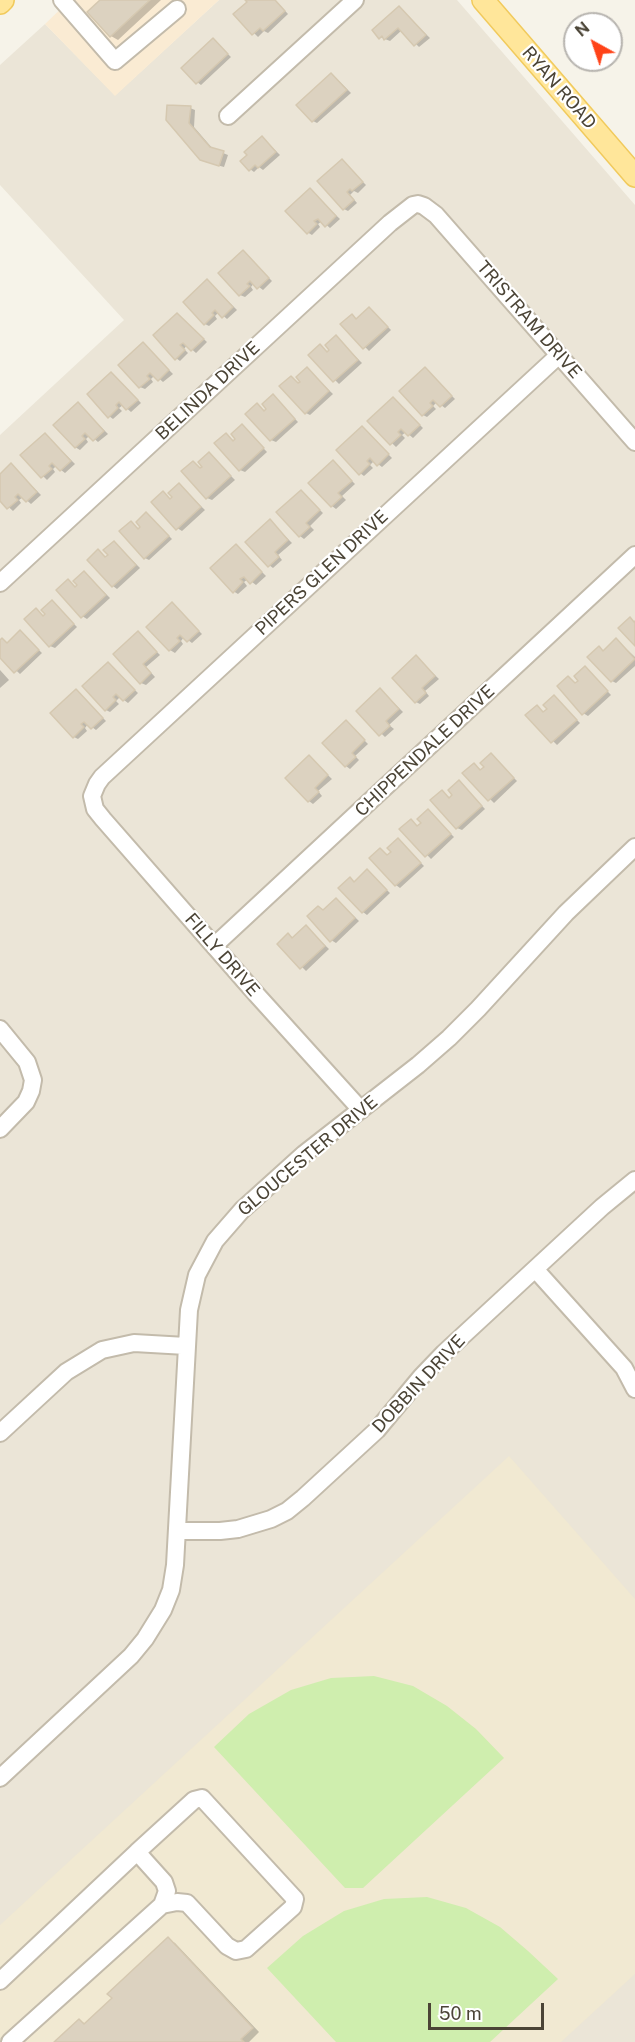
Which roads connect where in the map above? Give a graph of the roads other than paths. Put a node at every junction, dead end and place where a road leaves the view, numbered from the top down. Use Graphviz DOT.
graph roads {
  1 [pos="62,0"];
  2 [pos="355,0"];
  3 [pos="491,3"];
  4 [pos="177,9"];
  5 [pos="228,116"];
  6 [pos="635,176"];
  7 [pos="418,204"];
  8 [pos="559,355"];
  9 [pos="635,442"];
  10 [pos="635,555"];
  11 [pos="0,583"];
  12 [pos="92,795"];
  13 [pos="635,847"];
  14 [pos="214,946"];
  15 [pos="0,1029"];
  16 [pos="361,1110"];
  17 [pos="0,1129"];
  18 [pos="635,1180"];
  19 [pos="535,1269"];
  20 [pos="186,1346"];
  21 [pos="635,1389"];
  22 [pos="0,1433"];
  23 [pos="177,1531"];
  24 [pos="0,1778"];
  25 [pos="137,1852"];
  26 [pos="162,1905"];
  27 [pos="0,1982"];
  28 [pos="10,2042"];
  1 -- 4 [label="street"];
  2 -- 5 [label="street"];
  3 -- 6 [label="main road, RYAN ROAD"];
  7 -- 8 [label="street, TRISTRAM DRIVE"];
  7 -- 11 [label="street, BELINDA DRIVE"];
  8 -- 9 [label="street, TRISTRAM DRIVE"];
  8 -- 12 [label="street, PIPERS GLEN DRIVE"];
  10 -- 14 [label="street, CHIPPENDALE DRIVE"];
  12 -- 14 [label="street, FILLY DRIVE"];
  13 -- 16 [label="street, GLOUCESTER DRIVE"];
  14 -- 16 [label="street, FILLY DRIVE"];
  15 -- 17 [label="street"];
  16 -- 20 [label="street, GLOUCESTER DRIVE"];
  18 -- 19 [label="street, DOBBIN DRIVE"];
  19 -- 21 [label="street"];
  19 -- 23 [label="street, DOBBIN DRIVE"];
  20 -- 22 [label="street"];
  20 -- 23 [label="street, GLOUCESTER DRIVE"];
  23 -- 24 [label="street, GLOUCESTER DRIVE"];
  25 -- 26 [label="street"];
  25 -- 26 [label="street"];
  25 -- 27 [label="street"];
  26 -- 28 [label="street"];
}
